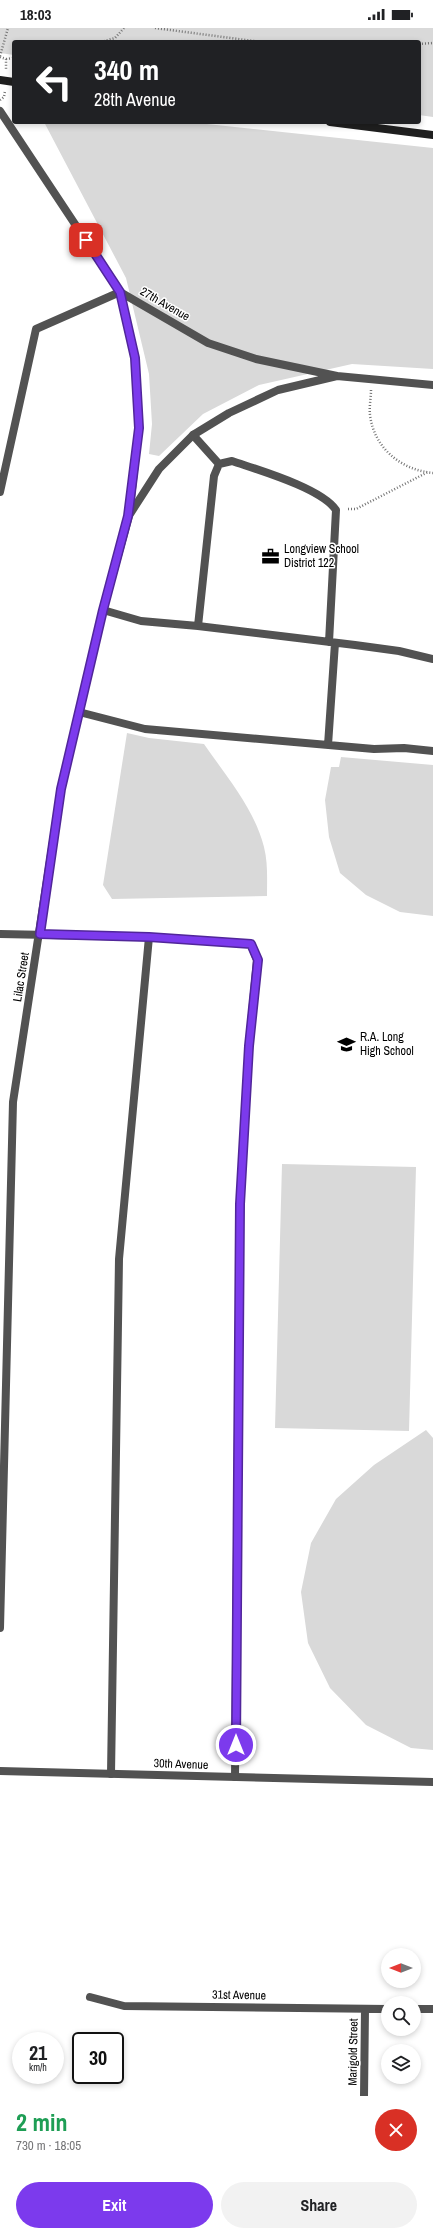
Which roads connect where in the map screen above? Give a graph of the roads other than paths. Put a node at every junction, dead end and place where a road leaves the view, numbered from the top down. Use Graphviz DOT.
graph roads {
  1 [pos="0,80"];
  2 [pos="12,82"];
  3 [pos="0,111"];
  4 [pos="346,124"];
  5 [pos="433,135"];
  6 [pos="120,292"];
  7 [pos="337,376"];
  8 [pos="433,385"];
  9 [pos="193,435"];
  10 [pos="219,464"];
  11 [pos="0,492"];
  12 [pos="128,516"];
  13 [pos="103,610"];
  14 [pos="198,626"];
  15 [pos="332,642"];
  16 [pos="433,659"];
  17 [pos="79,712"];
  18 [pos="328,745"];
  19 [pos="433,751"];
  20 [pos="0,934"];
  21 [pos="40,934"];
  22 [pos="149,937"];
  23 [pos="0,1628"];
  24 [pos="0,1771"];
  25 [pos="111,1774"];
  26 [pos="236,1777"];
  27 [pos="433,1782"];
  28 [pos="90,1997"];
  29 [pos="365,2009"];
  30 [pos="381,2009"];
  31 [pos="421,2009"];
  32 [pos="433,2009"];
  33 [pos="364,2096"];
  1 -- 2 [label="main road"];
  3 -- 6 [label="street, 27th Avenue"];
  4 -- 5 [label="main road"];
  6 -- 7 [label="street, 27th Avenue"];
  6 -- 11 [label="street"];
  6 -- 12 [label="street, Lilac Street"];
  7 -- 8 [label="street, 27th Avenue"];
  7 -- 9 [label="street, 27th Avenue"];
  9 -- 10 [label="street"];
  9 -- 12 [label="street, 27th Avenue"];
  10 -- 14 [label="street"];
  10 -- 15 [label="street"];
  12 -- 13 [label="street, Lilac Street"];
  13 -- 14 [label="street"];
  13 -- 17 [label="street, Lilac Street"];
  14 -- 15 [label="street"];
  15 -- 16 [label="street"];
  15 -- 18 [label="street"];
  17 -- 18 [label="street"];
  17 -- 21 [label="street, Lilac Street"];
  18 -- 19 [label="street"];
  20 -- 21 [label="street"];
  21 -- 22 [label="street"];
  21 -- 23 [label="street, Lilac Street"];
  22 -- 25 [label="street"];
  22 -- 26 [label="street"];
  24 -- 25 [label="street, 30th Avenue"];
  25 -- 26 [label="street, 30th Avenue"];
  26 -- 27 [label="street, 30th Avenue"];
  28 -- 29 [label="street, 31st Avenue"];
  29 -- 30 [label="street, 31st Avenue"];
  29 -- 33 [label="street, Marigold Street"];
  31 -- 32 [label="street"];
}
